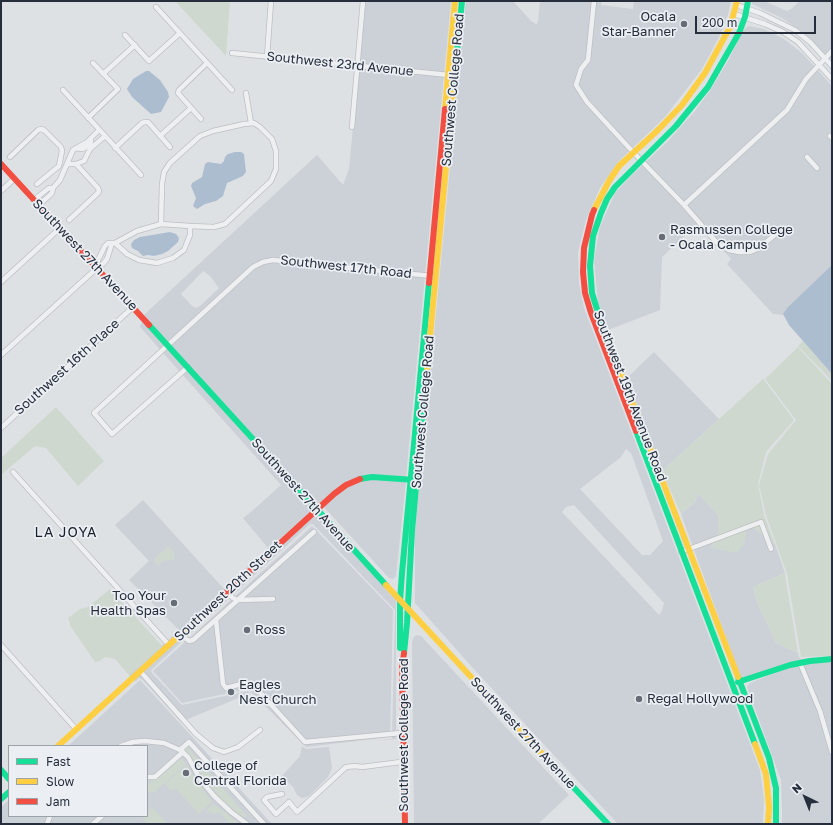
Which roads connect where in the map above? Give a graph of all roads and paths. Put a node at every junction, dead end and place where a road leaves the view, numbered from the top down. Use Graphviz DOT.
graph roads {
  1 [pos="271,1"];
  2 [pos="363,1"];
  3 [pos="455,1"];
  4 [pos="462,1"];
  5 [pos="594,1"];
  6 [pos="748,1"];
  7 [pos="736,3"];
  8 [pos="156,7"];
  9 [pos="747,8"];
  10 [pos="734,14"];
  11 [pos="745,17"];
  12 [pos="180,33"];
  13 [pos="125,35"];
  14 [pos="135,46"];
  15 [pos="832,51"];
  16 [pos="232,53"];
  17 [pos="267,57"];
  18 [pos="825,58"];
  19 [pos="93,63"];
  20 [pos="207,63"];
  21 [pos="819,64"];
  22 [pos="832,66"];
  23 [pos="358,67"];
  24 [pos="103,74"];
  25 [pos="448,75"];
  26 [pos="832,79"];
  27 [pos="63,90"];
  28 [pos="232,90"];
  29 [pos="246,93"];
  30 [pos="191,108"];
  31 [pos="88,118"];
  32 [pos="201,119"];
  33 [pos="251,123"];
  34 [pos="352,127"];
  35 [pos="99,130"];
  36 [pos="105,136"];
  37 [pos="160,136"];
  38 [pos="170,147"];
  39 [pos="115,148"];
  40 [pos="633,152"];
  41 [pos="10,157"];
  42 [pos="807,157"];
  43 [pos="640,160"];
  44 [pos="1,164"];
  45 [pos="76,164"];
  46 [pos="58,166"];
  47 [pos="66,166"];
  48 [pos="817,168"];
  49 [pos="141,175"];
  50 [pos="14,179"];
  51 [pos="37,184"];
  52 [pos="1,191"];
  53 [pos="36,203"];
  54 [pos="684,205"];
  55 [pos="69,220"];
  56 [pos="161,224"];
  57 [pos="190,226"];
  58 [pos="60,228"];
  59 [pos="777,233"];
  60 [pos="113,243"];
  61 [pos="102,251"];
  62 [pos="109,254"];
  63 [pos="96,268"];
  64 [pos="433,276"];
  65 [pos="1,282"];
  66 [pos="133,307"];
  67 [pos="168,345"];
  68 [pos="1,355"];
  69 [pos="188,367"];
  70 [pos="1,428"];
  71 [pos="13,472"];
  72 [pos="414,480"];
  73 [pos="316,509"];
  74 [pos="314,532"];
  75 [pos="771,549"];
  76 [pos="688,550"];
  77 [pos="681,552"];
  78 [pos="226,592"];
  79 [pos="273,599"];
  80 [pos="237,600"];
  81 [pos="400,601"];
  82 [pos="407,609"];
  83 [pos="216,620"];
  84 [pos="180,635"];
  85 [pos="1,645"];
  86 [pos="170,645"];
  87 [pos="832,659"];
  88 [pos="800,663"];
  89 [pos="140,672"];
  90 [pos="740,681"];
  91 [pos="732,684"];
  92 [pos="76,729"];
  93 [pos="260,730"];
  94 [pos="400,733"];
  95 [pos="59,745"];
  96 [pos="125,745"];
  97 [pos="182,751"];
  98 [pos="832,752"];
  99 [pos="761,757"];
  100 [pos="401,762"];
  101 [pos="1,770"];
  102 [pos="148,777"];
  103 [pos="8,778"];
  104 [pos="776,788"];
  105 [pos="768,790"];
  106 [pos="282,794"];
  107 [pos="101,817"];
  108 [pos="776,823"];
  109 [pos="93,824"];
  110 [pos="247,824"];
  111 [pos="264,824"];
  112 [pos="404,824"];
  113 [pos="608,824"];
  114 [pos="768,824"];
  1 -- 17 [label="street"];
  2 -- 23 [label="street"];
  3 -- 25 [label="main road, Southwest College Road"];
  4 -- 64 [label="main road, Southwest College Road"];
  5 -- 40 [label="street"];
  6 -- 9 [label="main road, Southwest 19th Avenue Road"];
  7 -- 9 [label="street"];
  7 -- 10 [label="main road, Southwest 19th Avenue Road"];
  8 -- 12 [label="street"];
  9 -- 11 [label="main road, Southwest 19th Avenue Road"];
  9 -- 18 [label="street"];
  10 -- 11 [label="street"];
  10 -- 40 [label="main road, Southwest 19th Avenue Road"];
  11 -- 21 [label="street"];
  11 -- 43 [label="main road, Southwest 19th Avenue Road"];
  12 -- 14 [label="street"];
  12 -- 20 [label="street"];
  13 -- 14 [label="street"];
  14 -- 24 [label="street"];
  15 -- 18 [label="street"];
  16 -- 17 [label="street, Southwest 23rd Avenue"];
  17 -- 23 [label="street, Southwest 23rd Avenue"];
  18 -- 21 [label="street"];
  18 -- 22 [label="street"];
  19 -- 24 [label="street"];
  20 -- 28 [label="street"];
  20 -- 30 [label="street"];
  21 -- 26 [label="street"];
  21 -- 54 [label="street"];
  23 -- 25 [label="street, Southwest 23rd Avenue"];
  23 -- 34 [label="street"];
  24 -- 31 [label="street"];
  25 -- 64 [label="main road, Southwest College Road"];
  27 -- 31 [label="street"];
  29 -- 33 [label="street"];
  30 -- 32 [label="street"];
  30 -- 37 [label="street"];
  31 -- 35 [label="street"];
  33 -- 56 [label="street"];
  33 -- 57 [label="street"];
  35 -- 36 [label="street"];
  35 -- 47 [label="street"];
  36 -- 39 [label="street"];
  36 -- 45 [label="street"];
  37 -- 38 [label="street"];
  37 -- 39 [label="street"];
  39 -- 49 [label="street"];
  40 -- 43 [label="street"];
  40 -- 77 [label="main road, Southwest 19th Avenue Road"];
  41 -- 46 [label="street"];
  42 -- 48 [label="street"];
  43 -- 54 [label="street"];
  43 -- 76 [label="main road, Southwest 19th Avenue Road"];
  44 -- 50 [label="main road, Southwest 27th Avenue"];
  45 -- 47 [label="street"];
  45 -- 55 [label="street"];
  46 -- 47 [label="street"];
  46 -- 51 [label="street"];
  47 -- 53 [label="street"];
  50 -- 52 [label="street"];
  50 -- 53 [label="main road, Southwest 27th Avenue"];
  53 -- 58 [label="main road, Southwest 27th Avenue"];
  54 -- 59 [label="street"];
  56 -- 57 [label="street"];
  56 -- 60 [label="street"];
  57 -- 60 [label="street"];
  58 -- 63 [label="main road, Southwest 27th Avenue"];
  58 -- 65 [label="street"];
  60 -- 61 [label="street"];
  60 -- 62 [label="street"];
  61 -- 62 [label="street"];
  61 -- 63 [label="street"];
  62 -- 63 [label="street"];
  63 -- 66 [label="main road, Southwest 27th Avenue"];
  63 -- 68 [label="street"];
  64 -- 67 [label="street, Southwest 17th Road"];
  64 -- 72 [label="main road, Southwest College Road"];
  66 -- 67 [label="main road, Southwest 27th Avenue"];
  66 -- 70 [label="street, Southwest 16th Place"];
  67 -- 69 [label="main road, Southwest 27th Avenue"];
  67 -- 69 [label="street, Southwest 17th Road"];
  69 -- 73 [label="main road, Southwest 27th Avenue"];
  71 -- 86 [label="street"];
  72 -- 73 [label="main road, Southwest 20th Street"];
  72 -- 81 [label="main road, Southwest College Road"];
  72 -- 82 [label="main road, Southwest College Road"];
  73 -- 78 [label="main road, Southwest 20th Street"];
  73 -- 81 [label="main road, Southwest 27th Avenue"];
  74 -- 80 [label="street"];
  75 -- 76 [label="street"];
  76 -- 77 [label="street"];
  76 -- 90 [label="main road, Southwest 19th Avenue Road"];
  77 -- 91 [label="main road, Southwest 19th Avenue Road"];
  78 -- 80 [label="street"];
  78 -- 84 [label="main road, Southwest 20th Street"];
  79 -- 80 [label="street"];
  80 -- 83 [label="street"];
  81 -- 82 [label="main road, Southwest 27th Avenue"];
  81 -- 94 [label="main road, Southwest College Road"];
  82 -- 112 [label="main road, Southwest College Road"];
  82 -- 113 [label="main road, Southwest 27th Avenue"];
  83 -- 84 [label="street"];
  83 -- 94 [label="street"];
  84 -- 86 [label="main road, Southwest 20th Street"];
  85 -- 92 [label="street"];
  86 -- 89 [label="main road, Southwest 20th Street"];
  87 -- 88 [label="main road"];
  88 -- 90 [label="main road"];
  88 -- 98 [label="street"];
  89 -- 92 [label="main road, Southwest 20th Street"];
  89 -- 93 [label="street"];
  90 -- 91 [label="main road"];
  90 -- 104 [label="main road, Southwest 19th Avenue Road"];
  91 -- 99 [label="main road, Southwest 19th Avenue Road"];
  92 -- 95 [label="main road, Southwest 20th Street"];
  94 -- 100 [label="main road, Southwest College Road"];
  96 -- 97 [label="street"];
  97 -- 102 [label="street"];
  97 -- 110 [label="street"];
  97 -- 111 [label="street"];
  99 -- 104 [label="main road"];
  99 -- 105 [label="main road, Southwest 19th Avenue Road"];
  100 -- 106 [label="street"];
  100 -- 112 [label="main road, Southwest College Road"];
  101 -- 103 [label="main road"];
  104 -- 108 [label="main road, Southwest 19th Avenue Road"];
  105 -- 108 [label="main road"];
  105 -- 114 [label="main road, Southwest 19th Avenue Road"];
  107 -- 109 [label="street"];
}
